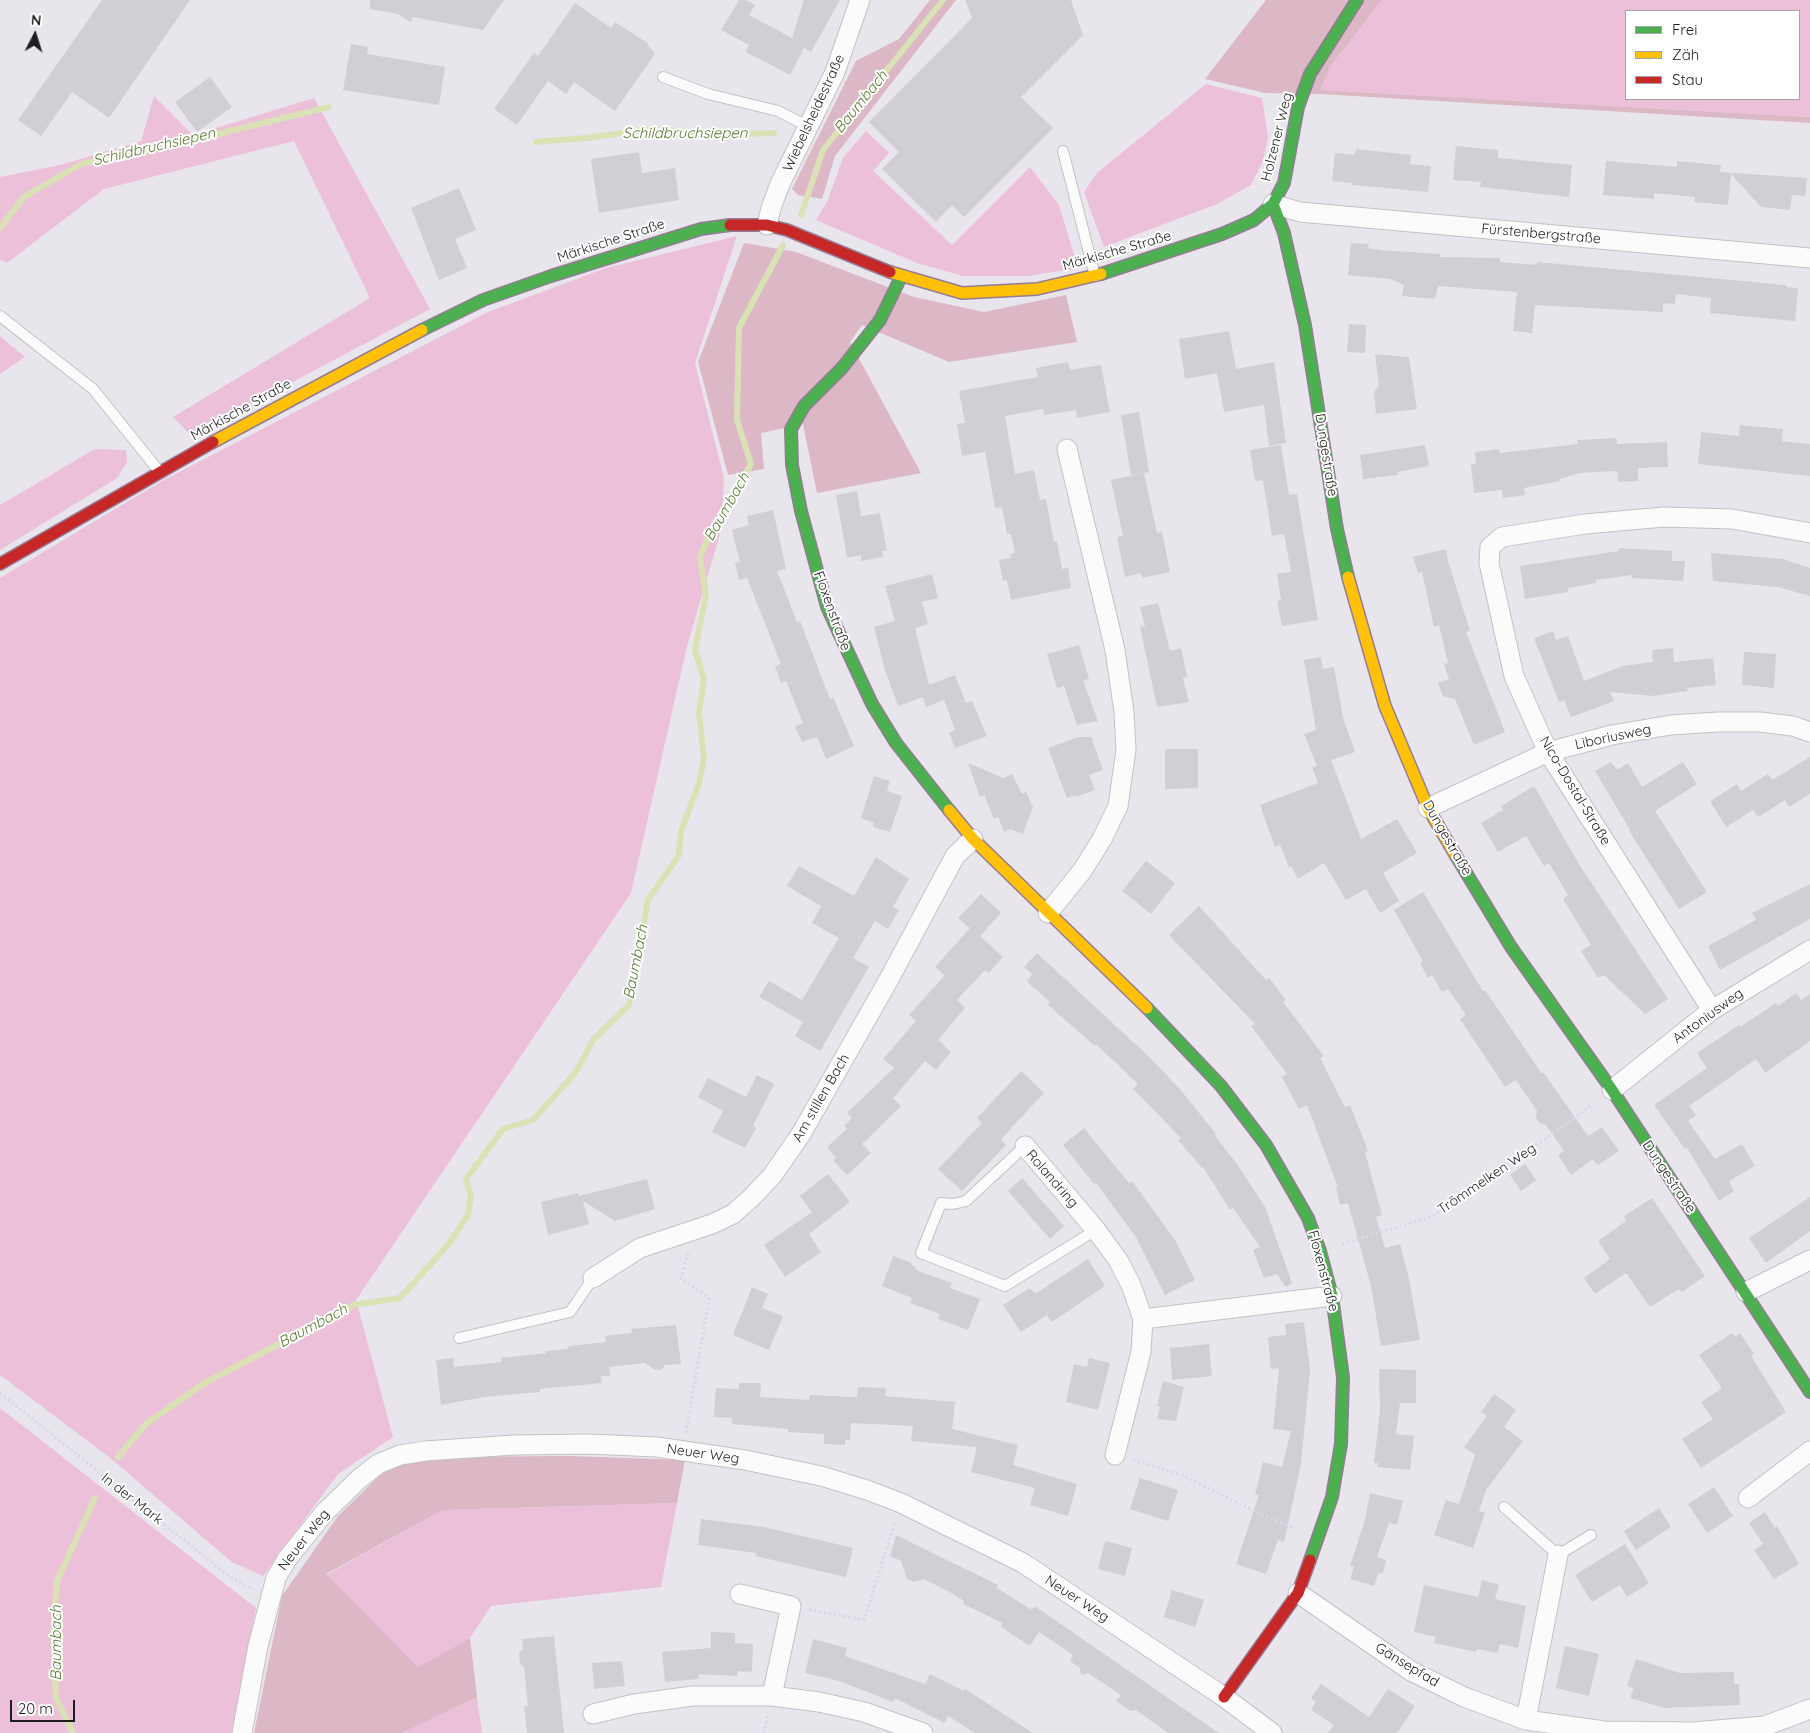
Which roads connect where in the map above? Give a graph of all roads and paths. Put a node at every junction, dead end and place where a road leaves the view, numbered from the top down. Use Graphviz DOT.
graph roads {
  1 [pos="860,0"];
  2 [pos="1356,0"];
  3 [pos="663,77"];
  4 [pos="809,128"];
  5 [pos="1063,151"];
  6 [pos="1273,204"];
  7 [pos="767,226"];
  8 [pos="1810,258"];
  9 [pos="1096,276"];
  10 [pos="901,277"];
  11 [pos="0,316"];
  12 [pos="1067,449"];
  13 [pos="159,472"];
  14 [pos="1810,533"];
  15 [pos="0,564"];
  16 [pos="1810,732"];
  17 [pos="1548,752"];
  18 [pos="1428,808"];
  19 [pos="973,839"];
  20 [pos="1048,913"];
  21 [pos="1810,950"];
  22 [pos="1712,1010"];
  23 [pos="1612,1090"];
  24 [pos="1025,1146"];
  25 [pos="1096,1230"];
  26 [pos="690,1232"];
  27 [pos="1320,1251"];
  28 [pos="1810,1260"];
  29 [pos="593,1278"];
  30 [pos="1746,1292"];
  31 [pos="1332,1296"];
  32 [pos="1143,1319"];
  33 [pos="459,1338"];
  34 [pos="1810,1392"];
  35 [pos="0,1393"];
  36 [pos="683,1450"];
  37 [pos="1810,1451"];
  38 [pos="1115,1455"];
  39 [pos="1748,1498"];
  40 [pos="901,1504"];
  41 [pos="1504,1507"];
  42 [pos="1591,1534"];
  43 [pos="1317,1536"];
  44 [pos="1558,1555"];
  45 [pos="1298,1593"];
  46 [pos="740,1594"];
  47 [pos="269,1597"];
  48 [pos="791,1606"];
  49 [pos="772,1696"];
  50 [pos="1224,1697"];
  51 [pos="1810,1709"];
  52 [pos="593,1714"];
  53 [pos="1526,1720"];
  54 [pos="1265,1731"];
  55 [pos="242,1733"];
  56 [pos="923,1733"];
  1 -- 4 [label="street, Wiebelsheidestraße"];
  2 -- 6 [label="street, Holzener Weg"];
  3 -- 4 [label="lane"];
  4 -- 7 [label="street, Wiebelsheidestraße"];
  5 -- 9 [label="lane"];
  6 -- 8 [label="street, Fürstenbergstraße"];
  6 -- 9 [label="street, Märkische Straße"];
  6 -- 18 [label="street, Dungestraße"];
  7 -- 10 [label="street, Märkische Straße"];
  7 -- 13 [label="street, Märkische Straße"];
  9 -- 10 [label="street, Märkische Straße"];
  10 -- 19 [label="street, Floxenstraße"];
  11 -- 13 [label="lane"];
  12 -- 20 [label="street"];
  13 -- 15 [label="street, Märkische Straße"];
  14 -- 17 [label="street, Nico-Dostal-Straße"];
  16 -- 17 [label="street, Liboriusweg"];
  17 -- 18 [label="street, Liboriusweg"];
  17 -- 22 [label="street, Nico-Dostal-Straße"];
  18 -- 23 [label="street, Dungestraße"];
  19 -- 20 [label="street, Floxenstraße"];
  19 -- 26 [label="street, Am stillen Bach"];
  20 -- 27 [label="street, Floxenstraße"];
  21 -- 22 [label="street, Antoniusweg"];
  22 -- 23 [label="street, Antoniusweg"];
  23 -- 27 [label="path, Trömmelken Weg"];
  23 -- 30 [label="street, Dungestraße"];
  24 -- 25 [label="street, Rolandring"];
  24 -- 25 [label="lane, Rolandring"];
  25 -- 32 [label="street, Rolandring"];
  26 -- 29 [label="street, Am stillen Bach"];
  26 -- 36 [label="path"];
  27 -- 31 [label="street, Floxenstraße"];
  28 -- 30 [label="street"];
  29 -- 33 [label="lane"];
  30 -- 34 [label="street, Dungestraße"];
  31 -- 32 [label="street"];
  31 -- 43 [label="street, Floxenstraße"];
  32 -- 38 [label="street, Rolandring"];
  35 -- 47 [label="path, In der Mark"];
  36 -- 40 [label="street, Neuer Weg"];
  36 -- 47 [label="street, Neuer Weg"];
  37 -- 39 [label="street"];
  38 -- 43 [label="path"];
  40 -- 48 [label="path"];
  40 -- 50 [label="street, Neuer Weg"];
  41 -- 44 [label="lane"];
  42 -- 44 [label="lane"];
  43 -- 45 [label="street, Floxenstraße"];
  44 -- 53 [label="street"];
  45 -- 50 [label="street, Floxenstraße"];
  45 -- 53 [label="street, Gänsepfad"];
  46 -- 48 [label="street"];
  47 -- 55 [label="street, Neuer Weg"];
  48 -- 49 [label="street"];
  49 -- 52 [label="street"];
  49 -- 56 [label="street"];
  50 -- 54 [label="street, Neuer Weg"];
  51 -- 53 [label="street, Gänsepfad"];
}
